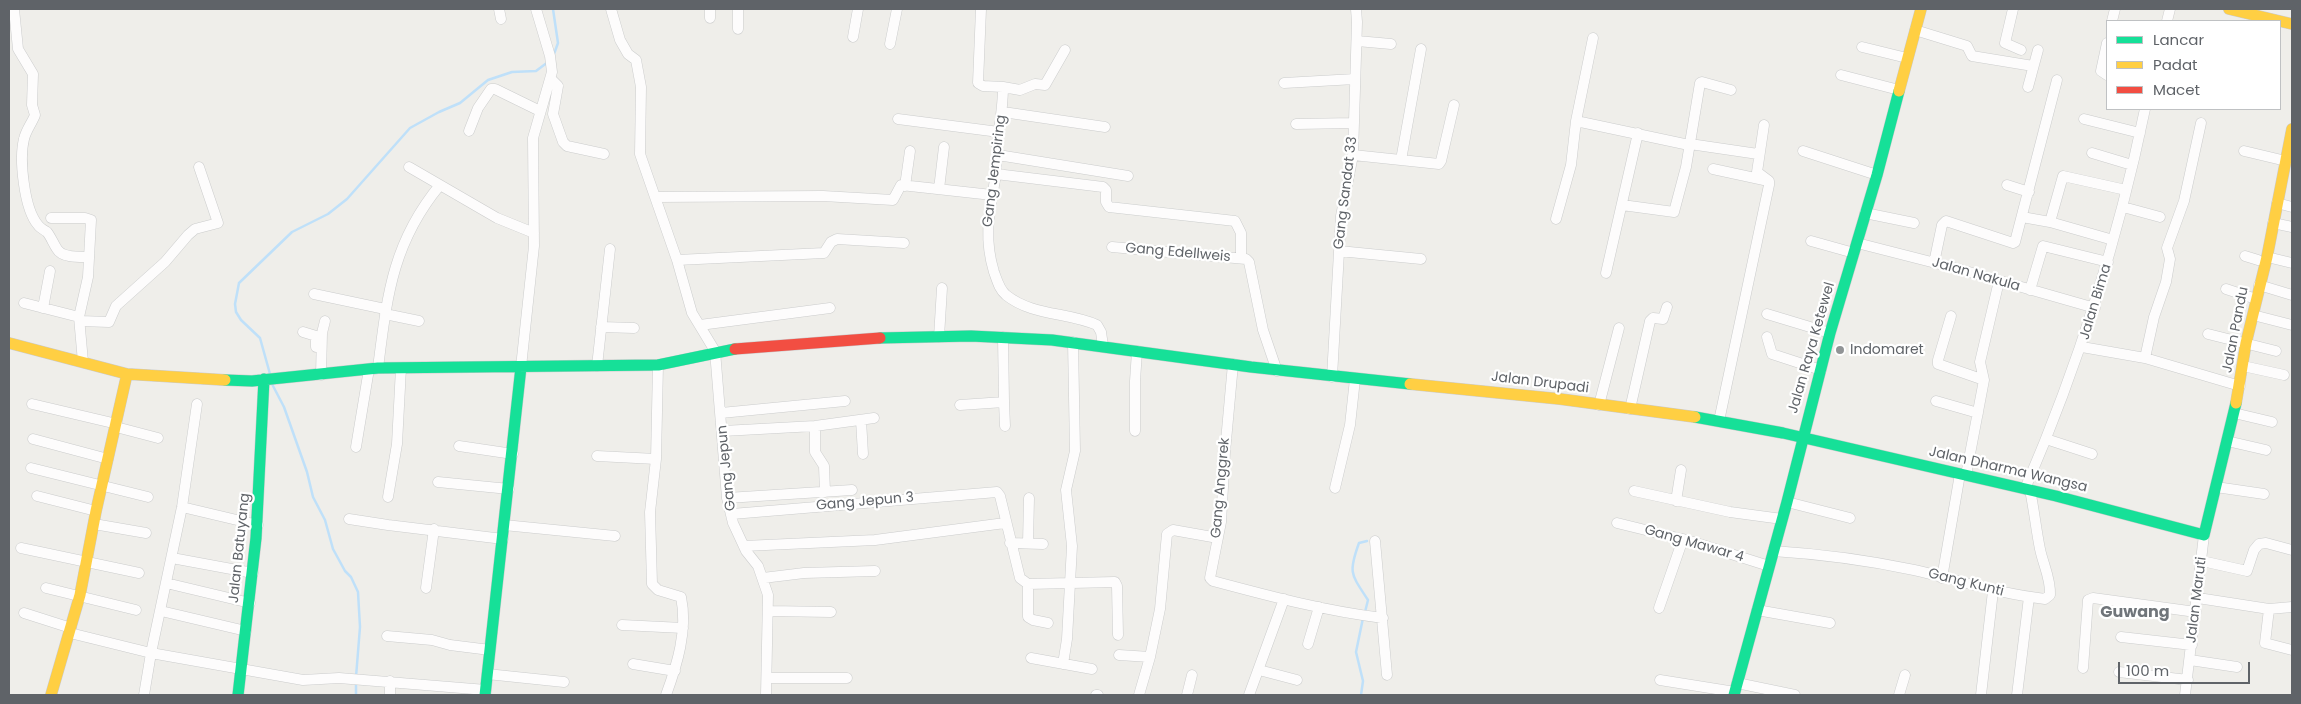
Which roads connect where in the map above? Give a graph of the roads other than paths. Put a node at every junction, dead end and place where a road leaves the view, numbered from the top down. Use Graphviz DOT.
graph roads {
  1 [pos="14,9"];
  2 [pos="536,9"];
  3 [pos="611,9"];
  4 [pos="738,9"];
  5 [pos="858,9"];
  6 [pos="898,9"];
  7 [pos="981,9"];
  8 [pos="1356,9"];
  9 [pos="1921,9"];
  10 [pos="2014,9"];
  11 [pos="2229,9"];
  12 [pos="2252,12"];
  13 [pos="2274,20"];
  14 [pos="738,29"];
  15 [pos="1915,30"];
  16 [pos="854,37"];
  17 [pos="1593,38"];
  18 [pos="1357,41"];
  19 [pos="890,44"];
  20 [pos="1391,44"];
  21 [pos="1862,47"];
  22 [pos="2106,48"];
  23 [pos="1421,49"];
  24 [pos="1065,50"];
  25 [pos="2021,50"];
  26 [pos="2038,50"];
  27 [pos="1907,58"];
  28 [pos="2034,66"];
  29 [pos="1841,75"];
  30 [pos="2106,75"];
  31 [pos="551,79"];
  32 [pos="1355,79"];
  33 [pos="2057,80"];
  34 [pos="1284,84"];
  35 [pos="1003,87"];
  36 [pos="2028,87"];
  37 [pos="1730,90"];
  38 [pos="1899,90"];
  39 [pos="1454,105"];
  40 [pos="2145,110"];
  41 [pos="540,111"];
  42 [pos="1003,112"];
  43 [pos="898,119"];
  44 [pos="2084,119"];
  45 [pos="1576,121"];
  46 [pos="1354,122"];
  47 [pos="2201,123"];
  48 [pos="1296,124"];
  49 [pos="1764,124"];
  50 [pos="1105,127"];
  51 [pos="2292,130"];
  52 [pos="469,131"];
  53 [pos="999,132"];
  54 [pos="1638,133"];
  55 [pos="2140,133"];
  56 [pos="1690,144"];
  57 [pos="944,147"];
  58 [pos="2290,150"];
  59 [pos="910,151"];
  60 [pos="1803,151"];
  61 [pos="2244,151"];
  62 [pos="2092,153"];
  63 [pos="604,154"];
  64 [pos="1758,154"];
  65 [pos="998,155"];
  66 [pos="1353,155"];
  67 [pos="1401,160"];
  68 [pos="2286,161"];
  69 [pos="2132,165"];
  70 [pos="199,166"];
  71 [pos="409,167"];
  72 [pos="1713,169"];
  73 [pos="996,174"];
  74 [pos="1876,175"];
  75 [pos="1128,176"];
  76 [pos="1770,182"];
  77 [pos="440,185"];
  78 [pos="2007,185"];
  79 [pos="905,186"];
  80 [pos="938,189"];
  81 [pos="2126,190"];
  82 [pos="2029,192"];
  83 [pos="992,195"];
  84 [pos="656,197"];
  85 [pos="2277,203"];
  86 [pos="1622,205"];
  87 [pos="2123,207"];
  88 [pos="2292,207"];
  89 [pos="1865,213"];
  90 [pos="2022,217"];
  91 [pos="2160,217"];
  92 [pos="51,218"];
  93 [pos="1556,219"];
  94 [pos="2050,222"];
  95 [pos="2272,222"];
  96 [pos="1914,223"];
  97 [pos="2292,227"];
  98 [pos="534,233"];
  99 [pos="2114,240"];
  100 [pos="1811,241"];
  101 [pos="904,243"];
  102 [pos="1112,246"];
  103 [pos="1856,248"];
  104 [pos="610,249"];
  105 [pos="1339,251"];
  106 [pos="2245,256"];
  107 [pos="89,257"];
  108 [pos="1241,258"];
  109 [pos="1421,259"];
  110 [pos="2262,259"];
  111 [pos="677,260"];
  112 [pos="2108,262"];
  113 [pos="1934,263"];
  114 [pos="2292,263"];
  115 [pos="50,270"];
  116 [pos="1606,273"];
  117 [pos="1998,281"];
  118 [pos="2259,285"];
  119 [pos="942,288"];
  120 [pos="2226,289"];
  121 [pos="2030,290"];
  122 [pos="314,294"];
  123 [pos="2292,295"];
  124 [pos="2256,299"];
  125 [pos="24,303"];
  126 [pos="1667,307"];
  127 [pos="43,308"];
  128 [pos="830,308"];
  129 [pos="2094,308"];
  130 [pos="385,312"];
  131 [pos="1766,314"];
  132 [pos="2253,315"];
  133 [pos="1951,316"];
  134 [pos="80,319"];
  135 [pos="325,321"];
  136 [pos="420,321"];
  137 [pos="700,325"];
  138 [pos="2292,325"];
  139 [pos="601,327"];
  140 [pos="634,328"];
  141 [pos="1619,328"];
  142 [pos="303,332"];
  143 [pos="1830,333"];
  144 [pos="2208,334"];
  145 [pos="939,337"];
  146 [pos="1003,337"];
  147 [pos="1767,337"];
  148 [pos="1073,342"];
  149 [pos="9,343"];
  150 [pos="2246,344"];
  151 [pos="1103,346"];
  152 [pos="2082,347"];
  153 [pos="715,351"];
  154 [pos="1137,351"];
  155 [pos="2276,351"];
  156 [pos="2145,358"];
  157 [pos="83,362"];
  158 [pos="658,364"];
  159 [pos="1233,364"];
  160 [pos="597,366"];
  161 [pos="2243,366"];
  162 [pos="401,368"];
  163 [pos="521,368"];
  164 [pos="373,369"];
  165 [pos="1821,370"];
  166 [pos="1275,371"];
  167 [pos="127,374"];
  168 [pos="318,375"];
  169 [pos="2284,375"];
  170 [pos="1332,377"];
  171 [pos="265,379"];
  172 [pos="1355,379"];
  173 [pos="1984,380"];
  174 [pos="2240,386"];
  175 [pos="845,401"];
  176 [pos="1936,401"];
  177 [pos="1004,402"];
  178 [pos="32,404"];
  179 [pos="197,404"];
  180 [pos="960,405"];
  181 [pos="1599,405"];
  182 [pos="1630,409"];
  183 [pos="722,413"];
  184 [pos="1978,413"];
  185 [pos="2234,413"];
  186 [pos="874,418"];
  187 [pos="861,420"];
  188 [pos="1720,421"];
  189 [pos="2272,422"];
  190 [pos="116,426"];
  191 [pos="815,426"];
  192 [pos="1005,426"];
  193 [pos="723,431"];
  194 [pos="1135,431"];
  195 [pos="1804,437"];
  196 [pos="158,438"];
  197 [pos="33,439"];
  198 [pos="2046,440"];
  199 [pos="2228,441"];
  200 [pos="459,446"];
  201 [pos="356,447"];
  202 [pos="2266,450"];
  203 [pos="513,454"];
  204 [pos="863,454"];
  205 [pos="2092,454"];
  206 [pos="597,456"];
  207 [pos="108,459"];
  208 [pos="656,459"];
  209 [pos="31,468"];
  210 [pos="1681,470"];
  211 [pos="1963,475"];
  212 [pos="438,482"];
  213 [pos="102,485"];
  214 [pos="2216,487"];
  215 [pos="1335,488"];
  216 [pos="2027,489"];
  217 [pos="509,490"];
  218 [pos="852,490"];
  219 [pos="825,492"];
  220 [pos="1634,492"];
  221 [pos="2264,494"];
  222 [pos="37,496"];
  223 [pos="148,497"];
  224 [pos="388,498"];
  225 [pos="727,498"];
  226 [pos="1029,498"];
  227 [pos="1676,501"];
  228 [pos="1787,502"];
  229 [pos="182,507"];
  230 [pos="96,511"];
  231 [pos="732,514"];
  232 [pos="1850,518"];
  233 [pos="349,519"];
  234 [pos="1782,519"];
  235 [pos="1618,522"];
  236 [pos="1005,523"];
  237 [pos="94,524"];
  238 [pos="258,525"];
  239 [pos="504,525"];
  240 [pos="434,529"];
  241 [pos="146,532"];
  242 [pos="2204,535"];
  243 [pos="615,536"];
  244 [pos="503,538"];
  245 [pos="1218,538"];
  246 [pos="1683,539"];
  247 [pos="1376,541"];
  248 [pos="1010,543"];
  249 [pos="1028,543"];
  250 [pos="1043,544"];
  251 [pos="744,546"];
  252 [pos="20,548"];
  253 [pos="2292,550"];
  254 [pos="1773,551"];
  255 [pos="172,558"];
  256 [pos="2202,561"];
  257 [pos="86,563"];
  258 [pos="1769,566"];
  259 [pos="875,571"];
  260 [pos="139,573"];
  261 [pos="253,573"];
  262 [pos="763,578"];
  263 [pos="1942,578"];
  264 [pos="1070,581"];
  265 [pos="166,583"];
  266 [pos="1028,584"];
  267 [pos="46,588"];
  268 [pos="426,588"];
  269 [pos="1993,591"];
  270 [pos="80,595"];
  271 [pos="2028,597"];
  272 [pos="2198,598"];
  273 [pos="1284,599"];
  274 [pos="250,603"];
  275 [pos="1319,607"];
  276 [pos="2292,607"];
  277 [pos="1659,608"];
  278 [pos="2269,609"];
  279 [pos="136,610"];
  280 [pos="1757,610"];
  281 [pos="769,611"];
  282 [pos="161,612"];
  283 [pos="831,612"];
  284 [pos="2196,612"];
  285 [pos="24,614"];
  286 [pos="1382,618"];
  287 [pos="1048,623"];
  288 [pos="1830,623"];
  289 [pos="622,625"];
  290 [pos="683,628"];
  291 [pos="70,631"];
  292 [pos="246,631"];
  293 [pos="1118,635"];
  294 [pos="387,636"];
  295 [pos="2121,637"];
  296 [pos="1308,644"];
  297 [pos="2192,645"];
  298 [pos="490,650"];
  299 [pos="2292,650"];
  300 [pos="150,653"];
  301 [pos="1119,655"];
  302 [pos="1031,658"];
  303 [pos="1150,658"];
  304 [pos="2190,660"];
  305 [pos="633,664"];
  306 [pos="1063,664"];
  307 [pos="2083,668"];
  308 [pos="2236,668"];
  309 [pos="242,669"];
  310 [pos="1092,670"];
  311 [pos="1258,670"];
  312 [pos="674,671"];
  313 [pos="2119,672"];
  314 [pos="487,674"];
  315 [pos="1192,675"];
  316 [pos="1905,675"];
  317 [pos="1387,676"];
  318 [pos="768,678"];
  319 [pos="846,678"];
  320 [pos="1297,680"];
  321 [pos="1660,680"];
  322 [pos="2188,680"];
  323 [pos="390,681"];
  324 [pos="564,682"];
  325 [pos="1735,690"];
  326 [pos="486,694"];
  327 [pos="51,695"];
  328 [pos="144,695"];
  329 [pos="238,695"];
  330 [pos="390,695"];
  331 [pos="666,695"];
  332 [pos="766,695"];
  333 [pos="1139,695"];
  334 [pos="1187,695"];
  335 [pos="1249,695"];
  336 [pos="1795,695"];
  337 [pos="1899,695"];
  338 [pos="1981,695"];
  339 [pos="2017,695"];
  340 [pos="2185,695"];
  1 -- 107 [label="street"];
  2 -- 31 [label="street"];
  3 -- 84 [label="street"];
  4 -- 14 [label="street"];
  5 -- 16 [label="street"];
  6 -- 19 [label="street"];
  7 -- 35 [label="street"];
  8 -- 18 [label="street, Gang Sandat 33"];
  9 -- 15 [label="street, Jalan Raya Ketewel"];
  10 -- 25 [label="street"];
  11 -- 12 [label="street"];
  12 -- 13 [label="street"];
  15 -- 27 [label="street, Jalan Raya Ketewel"];
  15 -- 28 [label="street"];
  17 -- 45 [label="street"];
  18 -- 20 [label="street"];
  18 -- 32 [label="street, Gang Sandat 33"];
  21 -- 27 [label="street"];
  22 -- 30 [label="street"];
  23 -- 67 [label="street"];
  24 -- 35 [label="street"];
  26 -- 28 [label="street"];
  27 -- 38 [label="street, Jalan Raya Ketewel"];
  28 -- 36 [label="street"];
  29 -- 38 [label="street"];
  31 -- 41 [label="street"];
  31 -- 63 [label="street"];
  32 -- 34 [label="street"];
  32 -- 46 [label="street, Gang Sandat 33"];
  33 -- 82 [label="street"];
  35 -- 42 [label="street, Gang Jempiring"];
  37 -- 56 [label="street"];
  38 -- 74 [label="street, Jalan Raya Ketewel"];
  39 -- 67 [label="street"];
  40 -- 55 [label="street, Jalan Bima"];
  41 -- 52 [label="street"];
  41 -- 98 [label="street"];
  42 -- 50 [label="street"];
  42 -- 53 [label="street, Gang Jempiring"];
  43 -- 53 [label="street"];
  44 -- 55 [label="street"];
  45 -- 54 [label="street"];
  45 -- 93 [label="street"];
  46 -- 48 [label="street"];
  46 -- 66 [label="street, Gang Sandat 33"];
  47 -- 156 [label="street"];
  49 -- 64 [label="street"];
  51 -- 58 [label="street, Jalan Pandu"];
  53 -- 65 [label="street, Gang Jempiring"];
  54 -- 56 [label="street"];
  54 -- 86 [label="street"];
  55 -- 69 [label="street, Jalan Bima"];
  56 -- 64 [label="street"];
  56 -- 86 [label="street"];
  57 -- 80 [label="street"];
  58 -- 68 [label="street, Jalan Pandu"];
  59 -- 79 [label="street"];
  60 -- 74 [label="street"];
  61 -- 68 [label="street"];
  62 -- 69 [label="street"];
  64 -- 76 [label="street"];
  65 -- 73 [label="street, Gang Jempiring"];
  65 -- 75 [label="street"];
  66 -- 67 [label="street"];
  66 -- 105 [label="street, Gang Sandat 33"];
  68 -- 85 [label="street, Jalan Pandu"];
  69 -- 81 [label="street, Jalan Bima"];
  70 -- 134 [label="street"];
  71 -- 77 [label="street"];
  72 -- 76 [label="street"];
  73 -- 83 [label="street, Gang Jempiring"];
  73 -- 108 [label="street"];
  74 -- 89 [label="street, Jalan Raya Ketewel"];
  76 -- 188 [label="street"];
  77 -- 98 [label="street"];
  77 -- 130 [label="street"];
  78 -- 82 [label="street"];
  79 -- 80 [label="street"];
  79 -- 84 [label="street"];
  80 -- 83 [label="street"];
  81 -- 87 [label="street, Jalan Bima"];
  81 -- 94 [label="street"];
  82 -- 90 [label="street"];
  83 -- 151 [label="street, Gang Jempiring"];
  84 -- 111 [label="street"];
  85 -- 88 [label="street"];
  85 -- 95 [label="street, Jalan Pandu"];
  86 -- 116 [label="street"];
  87 -- 91 [label="street"];
  87 -- 99 [label="street, Jalan Bima"];
  89 -- 96 [label="street"];
  89 -- 103 [label="street, Jalan Raya Ketewel"];
  90 -- 94 [label="street"];
  90 -- 113 [label="street"];
  92 -- 107 [label="street"];
  94 -- 99 [label="street"];
  95 -- 97 [label="street"];
  95 -- 110 [label="street, Jalan Pandu"];
  98 -- 163 [label="street"];
  99 -- 112 [label="street, Jalan Bima"];
  100 -- 103 [label="street, Jalan Nakula"];
  101 -- 111 [label="street"];
  102 -- 108 [label="street, Gang Edellweis"];
  103 -- 113 [label="street, Jalan Nakula"];
  103 -- 143 [label="street, Jalan Raya Ketewel"];
  104 -- 139 [label="street"];
  105 -- 109 [label="street"];
  105 -- 170 [label="street, Gang Sandat 33"];
  106 -- 110 [label="street"];
  107 -- 134 [label="street"];
  108 -- 166 [label="street, Gang Edellweis"];
  110 -- 114 [label="street"];
  110 -- 118 [label="street, Jalan Pandu"];
  111 -- 137 [label="street"];
  112 -- 121 [label="street"];
  112 -- 129 [label="street, Jalan Bima"];
  113 -- 117 [label="street, Jalan Nakula"];
  115 -- 127 [label="street"];
  117 -- 121 [label="street, Jalan Nakula"];
  117 -- 173 [label="street"];
  118 -- 123 [label="street"];
  118 -- 124 [label="street, Jalan Pandu"];
  119 -- 145 [label="street"];
  120 -- 124 [label="street"];
  121 -- 129 [label="street, Jalan Nakula"];
  122 -- 130 [label="street"];
  124 -- 132 [label="street, Jalan Pandu"];
  125 -- 127 [label="street"];
  126 -- 182 [label="street"];
  127 -- 134 [label="street"];
  128 -- 137 [label="street"];
  129 -- 152 [label="street, Jalan Bima"];
  130 -- 136 [label="street"];
  130 -- 164 [label="street"];
  131 -- 143 [label="street"];
  132 -- 138 [label="street"];
  132 -- 150 [label="street, Jalan Pandu"];
  133 -- 173 [label="street"];
  134 -- 157 [label="street"];
  135 -- 168 [label="street"];
  137 -- 153 [label="street"];
  139 -- 140 [label="street"];
  139 -- 160 [label="street"];
  141 -- 181 [label="street"];
  142 -- 168 [label="street"];
  143 -- 165 [label="street, Jalan Raya Ketewel"];
  144 -- 150 [label="street"];
  145 -- 146 [label="street, Jalan Drupadi"];
  145 -- 153 [label="street, Jalan Drupadi"];
  146 -- 148 [label="street, Jalan Drupadi"];
  146 -- 177 [label="street"];
  147 -- 165 [label="street"];
  148 -- 151 [label="street, Jalan Drupadi"];
  148 -- 264 [label="street"];
  149 -- 157 [label="street, Jalan Drupadi"];
  150 -- 155 [label="street"];
  150 -- 161 [label="street, Jalan Pandu"];
  151 -- 154 [label="street, Jalan Drupadi"];
  152 -- 156 [label="street"];
  152 -- 198 [label="street, Jalan Bima"];
  153 -- 158 [label="street, Jalan Drupadi"];
  153 -- 183 [label="street, Gang Jepun"];
  154 -- 159 [label="street, Jalan Drupadi"];
  154 -- 194 [label="street"];
  156 -- 174 [label="street"];
  157 -- 167 [label="street, Jalan Drupadi"];
  158 -- 160 [label="street, Jalan Drupadi"];
  158 -- 208 [label="street"];
  159 -- 166 [label="street, Jalan Drupadi"];
  159 -- 245 [label="street, Gang Anggrek"];
  160 -- 163 [label="street, Jalan Drupadi"];
  161 -- 169 [label="street"];
  161 -- 174 [label="street, Jalan Pandu"];
  162 -- 163 [label="street, Jalan Drupadi"];
  162 -- 164 [label="street, Jalan Drupadi"];
  162 -- 224 [label="street"];
  163 -- 203 [label="street"];
  164 -- 168 [label="street, Jalan Drupadi"];
  164 -- 201 [label="street"];
  165 -- 195 [label="street, Jalan Raya Ketewel"];
  166 -- 170 [label="street, Jalan Drupadi"];
  167 -- 171 [label="street, Jalan Drupadi"];
  167 -- 190 [label="street"];
  168 -- 171 [label="street, Jalan Drupadi"];
  170 -- 172 [label="street, Jalan Drupadi"];
  171 -- 238 [label="street, Jalan Batuyang"];
  172 -- 181 [label="street, Jalan Drupadi"];
  172 -- 215 [label="street"];
  173 -- 184 [label="street"];
  174 -- 185 [label="street, Jalan Pandu"];
  175 -- 183 [label="street"];
  176 -- 184 [label="street"];
  177 -- 180 [label="street"];
  177 -- 192 [label="street"];
  178 -- 190 [label="street"];
  179 -- 229 [label="street"];
  181 -- 182 [label="street, Jalan Drupadi"];
  182 -- 188 [label="street, Jalan Drupadi"];
  183 -- 193 [label="street, Gang Jepun"];
  184 -- 211 [label="street"];
  185 -- 189 [label="street"];
  185 -- 199 [label="street, Jalan Pandu"];
  186 -- 187 [label="street"];
  187 -- 191 [label="street"];
  187 -- 204 [label="street"];
  188 -- 195 [label="street, Jalan Drupadi"];
  190 -- 196 [label="street"];
  190 -- 207 [label="street"];
  191 -- 193 [label="street"];
  191 -- 219 [label="street"];
  193 -- 225 [label="street, Gang Jepun"];
  195 -- 211 [label="street, Jalan Dharma Wangsa"];
  195 -- 228 [label="street, Jalan Raya Ketewel"];
  197 -- 207 [label="street"];
  198 -- 205 [label="street"];
  198 -- 216 [label="street, Jalan Bima"];
  199 -- 202 [label="street"];
  199 -- 214 [label="street, Jalan Pandu"];
  200 -- 203 [label="street"];
  203 -- 217 [label="street"];
  206 -- 208 [label="street"];
  207 -- 213 [label="street"];
  208 -- 290 [label="street"];
  209 -- 213 [label="street"];
  210 -- 227 [label="street"];
  211 -- 216 [label="street, Jalan Dharma Wangsa"];
  211 -- 263 [label="street"];
  212 -- 217 [label="street"];
  213 -- 223 [label="street"];
  213 -- 230 [label="street"];
  214 -- 221 [label="street"];
  214 -- 242 [label="street, Jalan Pandu"];
  216 -- 242 [label="street, Jalan Dharma Wangsa"];
  216 -- 271 [label="street, Gang Kunti"];
  217 -- 239 [label="street"];
  218 -- 219 [label="street"];
  219 -- 225 [label="street"];
  220 -- 227 [label="street"];
  222 -- 230 [label="street"];
  225 -- 231 [label="street, Gang Jepun"];
  226 -- 249 [label="street"];
  227 -- 234 [label="street"];
  228 -- 232 [label="street"];
  228 -- 234 [label="street, Jalan Raya Ketewel"];
  229 -- 238 [label="street"];
  229 -- 255 [label="street"];
  230 -- 237 [label="street"];
  231 -- 236 [label="street, Gang Jepun 3"];
  231 -- 251 [label="street, Gang Jepun"];
  233 -- 240 [label="street"];
  234 -- 254 [label="street, Jalan Raya Ketewel"];
  235 -- 246 [label="street, Gang Mawar 4"];
  236 -- 248 [label="street"];
  236 -- 251 [label="street"];
  237 -- 241 [label="street"];
  237 -- 257 [label="street"];
  238 -- 261 [label="street, Jalan Batuyang"];
  239 -- 243 [label="street"];
  239 -- 244 [label="street"];
  240 -- 244 [label="street"];
  240 -- 268 [label="street"];
  242 -- 256 [label="street, Jalan Maruti"];
  244 -- 298 [label="street"];
  245 -- 273 [label="street, Gang Anggrek"];
  245 -- 303 [label="street"];
  246 -- 258 [label="street, Gang Mawar 4"];
  246 -- 277 [label="street"];
  247 -- 286 [label="street"];
  248 -- 249 [label="street"];
  248 -- 266 [label="street"];
  249 -- 250 [label="street"];
  251 -- 262 [label="street, Gang Jepun"];
  252 -- 257 [label="street"];
  253 -- 256 [label="street"];
  254 -- 258 [label="street, Jalan Raya Ketewel"];
  254 -- 263 [label="street, Gang Kunti"];
  255 -- 261 [label="street"];
  255 -- 265 [label="street"];
  256 -- 272 [label="street, Jalan Maruti"];
  257 -- 260 [label="street"];
  257 -- 270 [label="street"];
  258 -- 280 [label="street, Jalan Raya Ketewel"];
  259 -- 262 [label="street"];
  261 -- 274 [label="street, Jalan Batuyang"];
  262 -- 281 [label="street, Gang Jepun"];
  263 -- 269 [label="street, Gang Kunti"];
  264 -- 266 [label="street"];
  264 -- 293 [label="street"];
  264 -- 306 [label="street"];
  265 -- 274 [label="street"];
  265 -- 282 [label="street"];
  266 -- 287 [label="street"];
  267 -- 270 [label="street"];
  269 -- 271 [label="street, Gang Kunti"];
  269 -- 338 [label="street"];
  270 -- 279 [label="street"];
  270 -- 291 [label="street"];
  271 -- 339 [label="street"];
  272 -- 278 [label="street"];
  272 -- 284 [label="street, Jalan Maruti"];
  273 -- 275 [label="street, Gang Anggrek"];
  273 -- 311 [label="street"];
  274 -- 292 [label="street, Jalan Batuyang"];
  275 -- 286 [label="street, Gang Anggrek"];
  275 -- 296 [label="street"];
  276 -- 278 [label="street"];
  278 -- 299 [label="street"];
  280 -- 288 [label="street"];
  280 -- 325 [label="street, Jalan Raya Ketewel"];
  281 -- 283 [label="street"];
  281 -- 318 [label="street, Gang Jepun"];
  282 -- 292 [label="street"];
  282 -- 300 [label="street"];
  284 -- 297 [label="street, Jalan Maruti"];
  284 -- 307 [label="street"];
  285 -- 291 [label="street"];
  286 -- 317 [label="street"];
  289 -- 290 [label="street"];
  290 -- 312 [label="street"];
  291 -- 300 [label="street"];
  291 -- 327 [label="street"];
  292 -- 309 [label="street, Jalan Batuyang"];
  294 -- 298 [label="street"];
  295 -- 297 [label="street"];
  297 -- 304 [label="street, Jalan Maruti"];
  298 -- 314 [label="street"];
  300 -- 309 [label="street"];
  300 -- 328 [label="street"];
  301 -- 303 [label="street"];
  302 -- 306 [label="street"];
  303 -- 333 [label="street"];
  304 -- 308 [label="street"];
  304 -- 322 [label="street, Jalan Maruti"];
  305 -- 312 [label="street"];
  306 -- 310 [label="street"];
  309 -- 323 [label="street"];
  309 -- 329 [label="street, Jalan Batuyang"];
  311 -- 320 [label="street"];
  311 -- 335 [label="street"];
  312 -- 331 [label="street"];
  313 -- 322 [label="street"];
  314 -- 324 [label="street"];
  314 -- 326 [label="street"];
  315 -- 334 [label="street"];
  316 -- 337 [label="street"];
  318 -- 319 [label="street"];
  318 -- 332 [label="street, Gang Jepun"];
  321 -- 325 [label="street"];
  322 -- 340 [label="street, Jalan Maruti"];
  323 -- 326 [label="street"];
  323 -- 330 [label="street"];
  325 -- 336 [label="street"];
}
